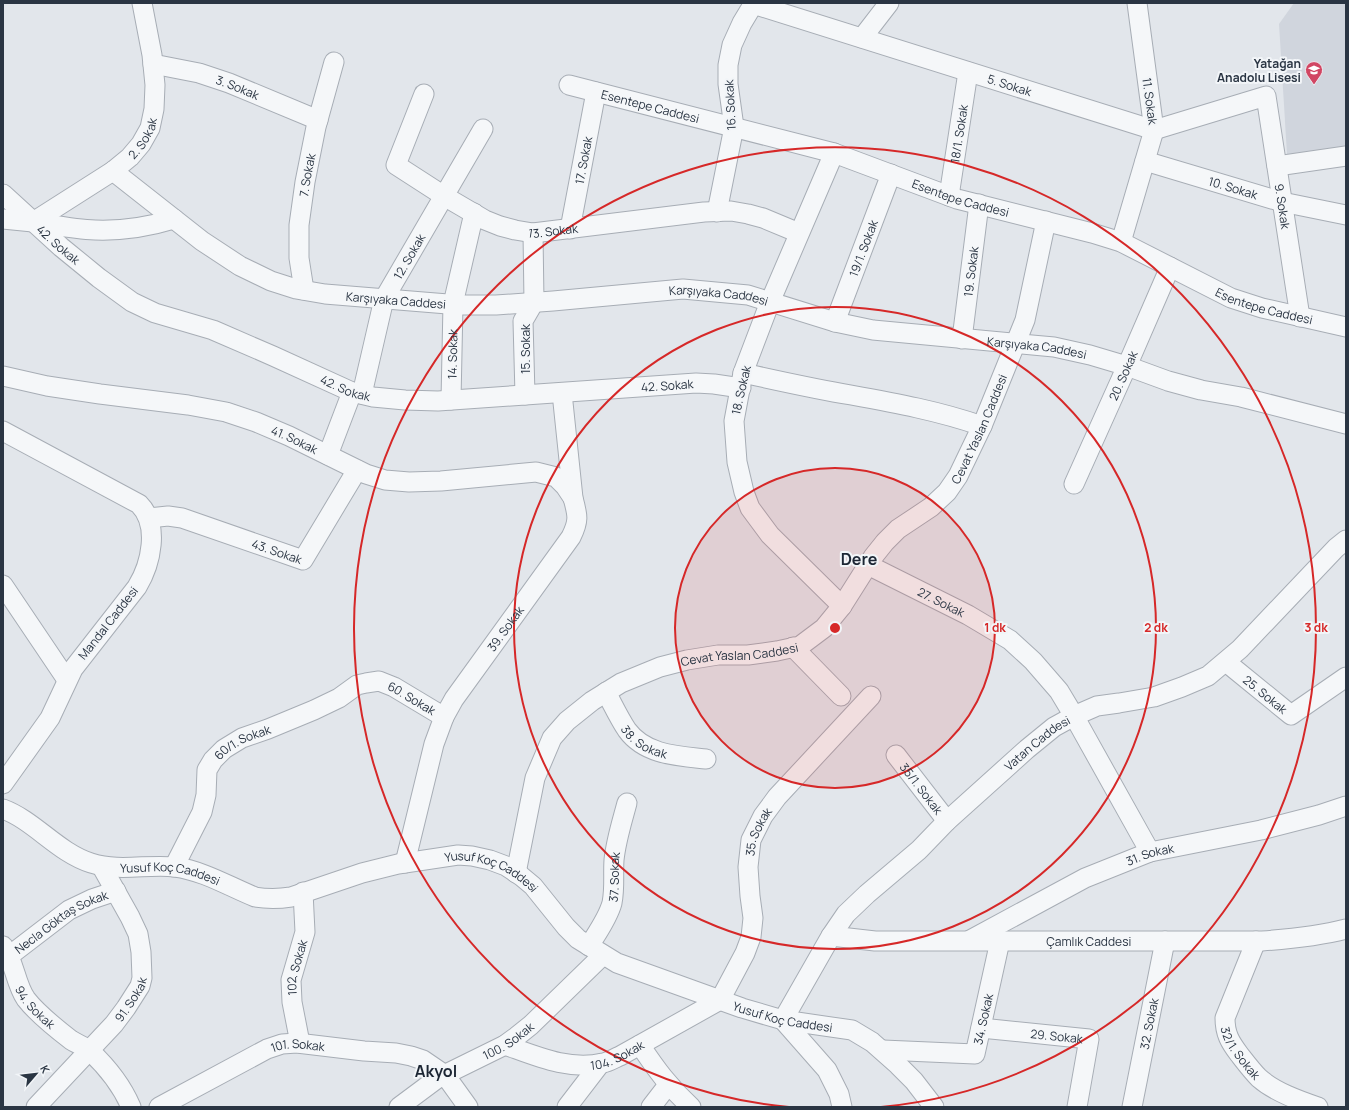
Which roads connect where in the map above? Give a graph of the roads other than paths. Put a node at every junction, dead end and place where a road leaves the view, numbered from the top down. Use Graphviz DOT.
graph roads {
  1 [pos="142,3"];
  2 [pos="889,3"];
  3 [pos="1137,3"];
  4 [pos="753,4"];
  5 [pos="862,38"];
  6 [pos="334,62"];
  7 [pos="153,64"];
  8 [pos="968,72"];
  9 [pos="569,85"];
  10 [pos="596,92"];
  11 [pos="424,94"];
  12 [pos="318,120"];
  13 [pos="734,127"];
  14 [pos="483,129"];
  15 [pos="1154,130"];
  16 [pos="834,153"];
  17 [pos="1346,156"];
  18 [pos="1145,161"];
  19 [pos="1276,166"];
  20 [pos="113,171"];
  21 [pos="891,174"];
  22 [pos="3,194"];
  23 [pos="444,196"];
  24 [pos="949,196"];
  25 [pos="1282,202"];
  26 [pos="979,204"];
  27 [pos="717,212"];
  28 [pos="474,213"];
  29 [pos="1346,215"];
  30 [pos="3,219"];
  31 [pos="174,219"];
  32 [pos="1046,221"];
  33 [pos="33,222"];
  34 [pos="570,229"];
  35 [pos="533,233"];
  36 [pos="799,233"];
  37 [pos="1121,242"];
  38 [pos="1170,267"];
  39 [pos="304,290"];
  40 [pos="384,299"];
  41 [pos="534,302"];
  42 [pos="770,302"];
  43 [pos="453,304"];
  44 [pos="1300,318"];
  45 [pos="835,322"];
  46 [pos="1346,327"];
  47 [pos="962,338"];
  48 [pos="1016,344"];
  49 [pos="1127,366"];
  50 [pos="3,376"];
  51 [pos="742,380"];
  52 [pos="357,393"];
  53 [pos="562,393"];
  54 [pos="525,395"];
  55 [pos="450,400"];
  56 [pos="1346,424"];
  57 [pos="982,426"];
  58 [pos="3,431"];
  59 [pos="328,455"];
  60 [pos="357,470"];
  61 [pos="1074,484"];
  62 [pos="573,498"];
  63 [pos="149,518"];
  64 [pos="1346,540"];
  65 [pos="868,565"];
  66 [pos="3,586"];
  67 [pos="842,606"];
  68 [pos="793,647"];
  69 [pos="1226,662"];
  70 [pos="1346,677"];
  71 [pos="67,680"];
  72 [pos="379,681"];
  73 [pos="606,692"];
  74 [pos="841,696"];
  75 [pos="871,696"];
  76 [pos="1074,716"];
  77 [pos="444,717"];
  78 [pos="896,755"];
  79 [pos="706,759"];
  80 [pos="3,784"];
  81 [pos="627,803"];
  82 [pos="1346,806"];
  83 [pos="3,809"];
  84 [pos="947,821"];
  85 [pos="1150,852"];
  86 [pos="405,863"];
  87 [pos="102,867"];
  88 [pos="174,867"];
  89 [pos="516,872"];
  90 [pos="116,892"];
  91 [pos="303,892"];
  92 [pos="1346,929"];
  93 [pos="831,936"];
  94 [pos="969,941"];
  95 [pos="1000,941"];
  96 [pos="1165,941"];
  97 [pos="1256,941"];
  98 [pos="6,951"];
  99 [pos="596,951"];
  100 [pos="720,1000"];
  101 [pos="783,1020"];
  102 [pos="981,1028"];
  103 [pos="300,1043"];
  104 [pos="505,1045"];
  105 [pos="640,1045"];
  106 [pos="89,1050"];
  107 [pos="882,1050"];
  108 [pos="600,1064"];
  109 [pos="445,1074"];
  110 [pos="668,1085"];
  111 [pos="36,1107"];
  112 [pos="131,1107"];
  113 [pos="159,1107"];
  114 [pos="399,1107"];
  115 [pos="468,1107"];
  116 [pos="567,1107"];
  117 [pos="651,1107"];
  118 [pos="691,1107"];
  119 [pos="842,1107"];
  120 [pos="934,1107"];
  121 [pos="1077,1107"];
  122 [pos="1132,1107"];
  123 [pos="1318,1107"];
  1 -- 7 [label="street, 2. Sokak"];
  2 -- 5 [label="street"];
  3 -- 15 [label="street, 11. Sokak"];
  4 -- 5 [label="street, 5. Sokak"];
  4 -- 13 [label="street, 16. Sokak"];
  5 -- 8 [label="street, 5. Sokak"];
  6 -- 12 [label="street, 7. Sokak"];
  7 -- 12 [label="street, 3. Sokak"];
  7 -- 20 [label="street, 2. Sokak"];
  8 -- 15 [label="street, 5. Sokak"];
  8 -- 24 [label="street, 18/1. Sokak"];
  9 -- 10 [label="street, Esentepe Caddesi"];
  10 -- 13 [label="street, Esentepe Caddesi"];
  10 -- 34 [label="street, 17. Sokak"];
  11 -- 23 [label="street, 13. Sokak"];
  12 -- 39 [label="street, 7. Sokak"];
  13 -- 16 [label="street, Esentepe Caddesi"];
  13 -- 27 [label="street, 16. Sokak"];
  14 -- 23 [label="street, 12. Sokak"];
  15 -- 18 [label="street, 11. Sokak"];
  15 -- 19 [label="street, 9. Sokak"];
  16 -- 21 [label="street, Esentepe Caddesi"];
  16 -- 36 [label="street, 18. Sokak"];
  17 -- 19 [label="street"];
  18 -- 25 [label="street, 10. Sokak"];
  18 -- 37 [label="street, 11. Sokak"];
  19 -- 25 [label="street, 9. Sokak"];
  20 -- 31 [label="street, Karşıyaka Caddesi"];
  20 -- 33 [label="street, 2. Sokak"];
  21 -- 24 [label="street, Esentepe Caddesi"];
  21 -- 45 [label="street, 19/1. Sokak"];
  22 -- 33 [label="street, 42. Sokak"];
  23 -- 28 [label="street, 13. Sokak"];
  23 -- 40 [label="street, 12. Sokak"];
  24 -- 26 [label="street, Esentepe Caddesi"];
  25 -- 29 [label="street, 10. Sokak"];
  25 -- 44 [label="street, 9. Sokak"];
  26 -- 32 [label="street, Esentepe Caddesi"];
  26 -- 47 [label="street, 19. Sokak"];
  27 -- 34 [label="street, 13. Sokak"];
  27 -- 36 [label="street, 13. Sokak"];
  28 -- 35 [label="street, 13. Sokak"];
  28 -- 43 [label="street, 14. Sokak"];
  30 -- 33 [label="street"];
  31 -- 33 [label="street"];
  31 -- 39 [label="street, Karşıyaka Caddesi"];
  32 -- 37 [label="street, Esentepe Caddesi"];
  32 -- 48 [label="street, Cevat Yaslan Caddesi"];
  33 -- 52 [label="street, 42. Sokak"];
  34 -- 35 [label="street, 13. Sokak"];
  35 -- 41 [label="street"];
  36 -- 42 [label="street, 18. Sokak"];
  37 -- 38 [label="street, Esentepe Caddesi"];
  38 -- 44 [label="street, Esentepe Caddesi"];
  38 -- 49 [label="street, 20. Sokak"];
  39 -- 40 [label="street, Karşıyaka Caddesi"];
  40 -- 43 [label="street, Karşıyaka Caddesi"];
  40 -- 52 [label="street, 12. Sokak"];
  41 -- 42 [label="street, Karşıyaka Caddesi"];
  41 -- 43 [label="street, Karşıyaka Caddesi"];
  41 -- 54 [label="street, 15. Sokak"];
  42 -- 45 [label="street, Karşıyaka Caddesi"];
  42 -- 51 [label="street, 18. Sokak"];
  43 -- 55 [label="street, 14. Sokak"];
  44 -- 46 [label="street, Esentepe Caddesi"];
  45 -- 47 [label="street, Karşıyaka Caddesi"];
  47 -- 48 [label="street, Karşıyaka Caddesi"];
  48 -- 49 [label="street, Karşıyaka Caddesi"];
  48 -- 57 [label="street, Cevat Yaslan Caddesi"];
  49 -- 56 [label="street, Karşıyaka Caddesi"];
  49 -- 61 [label="street, 20. Sokak"];
  50 -- 59 [label="street, 41. Sokak"];
  51 -- 53 [label="street, 42. Sokak"];
  51 -- 57 [label="street, 42. Sokak"];
  51 -- 67 [label="street, 18. Sokak"];
  52 -- 55 [label="street, 42. Sokak"];
  52 -- 59 [label="street, 12. Sokak"];
  53 -- 54 [label="street, 42. Sokak"];
  53 -- 62 [label="street, 39. Sokak"];
  54 -- 55 [label="street, 42. Sokak"];
  57 -- 65 [label="street, Cevat Yaslan Caddesi"];
  58 -- 63 [label="street"];
  59 -- 60 [label="street, 41. Sokak"];
  60 -- 62 [label="street, 41. Sokak"];
  60 -- 63 [label="street, 43. Sokak"];
  62 -- 77 [label="street, 39. Sokak"];
  63 -- 71 [label="street, Mandal Caddesi"];
  64 -- 69 [label="street, Vatan Caddesi"];
  65 -- 67 [label="street, Cevat Yaslan Caddesi"];
  65 -- 76 [label="street, 27. Sokak"];
  66 -- 71 [label="street"];
  67 -- 68 [label="street, Cevat Yaslan Caddesi"];
  68 -- 73 [label="street, Cevat Yaslan Caddesi"];
  68 -- 74 [label="street"];
  69 -- 70 [label="street, 25. Sokak"];
  69 -- 76 [label="street, Vatan Caddesi"];
  71 -- 80 [label="street, Mandal Caddesi"];
  72 -- 77 [label="street, 60. Sokak"];
  72 -- 88 [label="street, 60/1. Sokak"];
  73 -- 79 [label="street, 38. Sokak"];
  73 -- 89 [label="street, Cevat Yaslan Caddesi"];
  75 -- 100 [label="street, 35. Sokak"];
  76 -- 84 [label="street, Vatan Caddesi"];
  76 -- 85 [label="street"];
  77 -- 86 [label="street, 39. Sokak"];
  78 -- 84 [label="street, 35/1. Sokak"];
  81 -- 99 [label="street, 37. Sokak"];
  82 -- 85 [label="street, 31. Sokak"];
  83 -- 87 [label="street, Yusuf Koç Caddesi"];
  84 -- 93 [label="street, Vatan Caddesi"];
  85 -- 94 [label="street, 31. Sokak"];
  86 -- 89 [label="street, Yusuf Koç Caddesi"];
  86 -- 91 [label="street, Yusuf Koç Caddesi"];
  87 -- 88 [label="street, Yusuf Koç Caddesi"];
  87 -- 90 [label="street, 91. Sokak"];
  88 -- 91 [label="street, Yusuf Koç Caddesi"];
  89 -- 99 [label="street, Yusuf Koç Caddesi"];
  90 -- 98 [label="street, Necla Göktaş Sokak"];
  90 -- 106 [label="street, 91. Sokak"];
  91 -- 103 [label="street, 102. Sokak"];
  92 -- 97 [label="street, Çamlık Caddesi"];
  93 -- 94 [label="street, Çamlık Caddesi"];
  93 -- 101 [label="street, Vatan Caddesi"];
  94 -- 95 [label="street, Çamlık Caddesi"];
  95 -- 96 [label="street, Çamlık Caddesi"];
  95 -- 102 [label="street, 34. Sokak"];
  96 -- 97 [label="street, Çamlık Caddesi"];
  96 -- 122 [label="street, 32. Sokak"];
  97 -- 123 [label="street, 32/1. Sokak"];
  98 -- 106 [label="street, 94. Sokak"];
  99 -- 100 [label="street, Yusuf Koç Caddesi"];
  99 -- 104 [label="street, 100. Sokak"];
  100 -- 101 [label="street, Yusuf Koç Caddesi"];
  100 -- 105 [label="street, 104. Sokak"];
  101 -- 107 [label="street, Yusuf Koç Caddesi"];
  101 -- 119 [label="street"];
  102 -- 107 [label="street, 34. Sokak"];
  102 -- 121 [label="street, 29. Sokak"];
  103 -- 109 [label="street, 101. Sokak"];
  103 -- 113 [label="street, 101. Sokak"];
  104 -- 108 [label="street, 104. Sokak"];
  104 -- 109 [label="street, 100. Sokak"];
  105 -- 108 [label="street, 104. Sokak"];
  105 -- 110 [label="street"];
  106 -- 111 [label="street, 91. Sokak"];
  106 -- 112 [label="street"];
  107 -- 120 [label="street, Yusuf Koç Caddesi"];
  108 -- 116 [label="street"];
  109 -- 114 [label="street, 100. Sokak"];
  109 -- 115 [label="street"];
  110 -- 117 [label="street"];
  110 -- 118 [label="street"];
}
